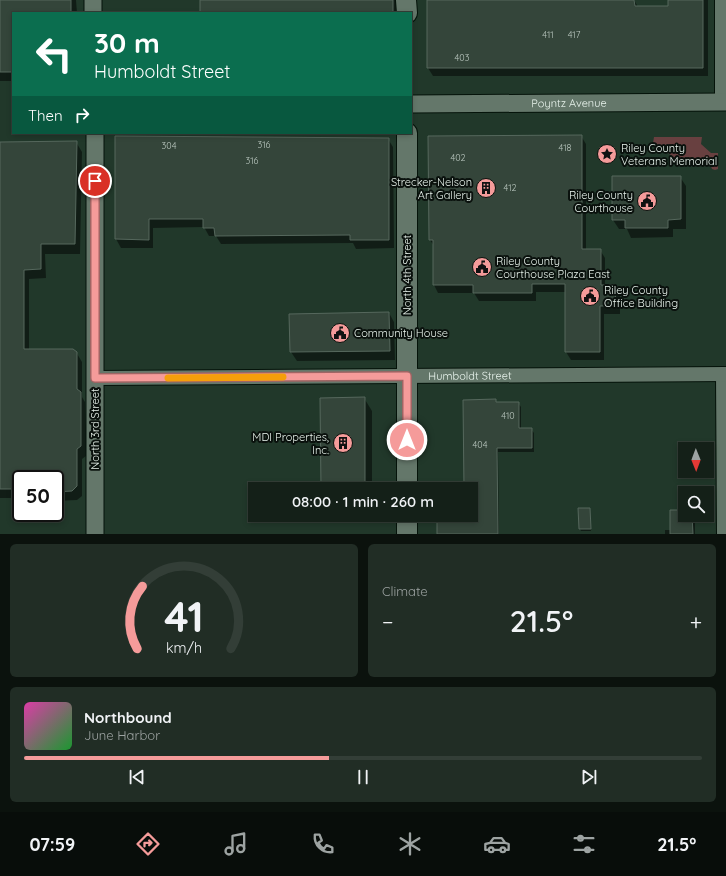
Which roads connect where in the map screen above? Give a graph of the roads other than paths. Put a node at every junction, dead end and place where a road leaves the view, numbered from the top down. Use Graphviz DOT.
graph roads {
  1 [pos="93,0"];
  2 [pos="406,0"];
  3 [pos="722,0"];
  4 [pos="93,12"];
  5 [pos="406,12"];
  6 [pos="724,102"];
  7 [pos="412,104"];
  8 [pos="95,134"];
  9 [pos="407,134"];
  10 [pos="725,374"];
  11 [pos="407,376"];
  12 [pos="95,378"];
  13 [pos="407,482"];
  14 [pos="407,522"];
  15 [pos="95,534"];
  16 [pos="407,534"];
  17 [pos="724,534"];
  1 -- 4 [label="street"];
  2 -- 5 [label="main road"];
  3 -- 6 [label="street"];
  6 -- 7 [label="street, Poyntz Avenue"];
  8 -- 12 [label="street, North 3rd Street"];
  9 -- 11 [label="main road, North 4th Street"];
  10 -- 11 [label="street, Humboldt Street"];
  10 -- 17 [label="street"];
  11 -- 12 [label="street, Humboldt Street"];
  11 -- 13 [label="main road, North 4th Street"];
  12 -- 15 [label="street, North 3rd Street"];
  14 -- 16 [label="main road"];
}
